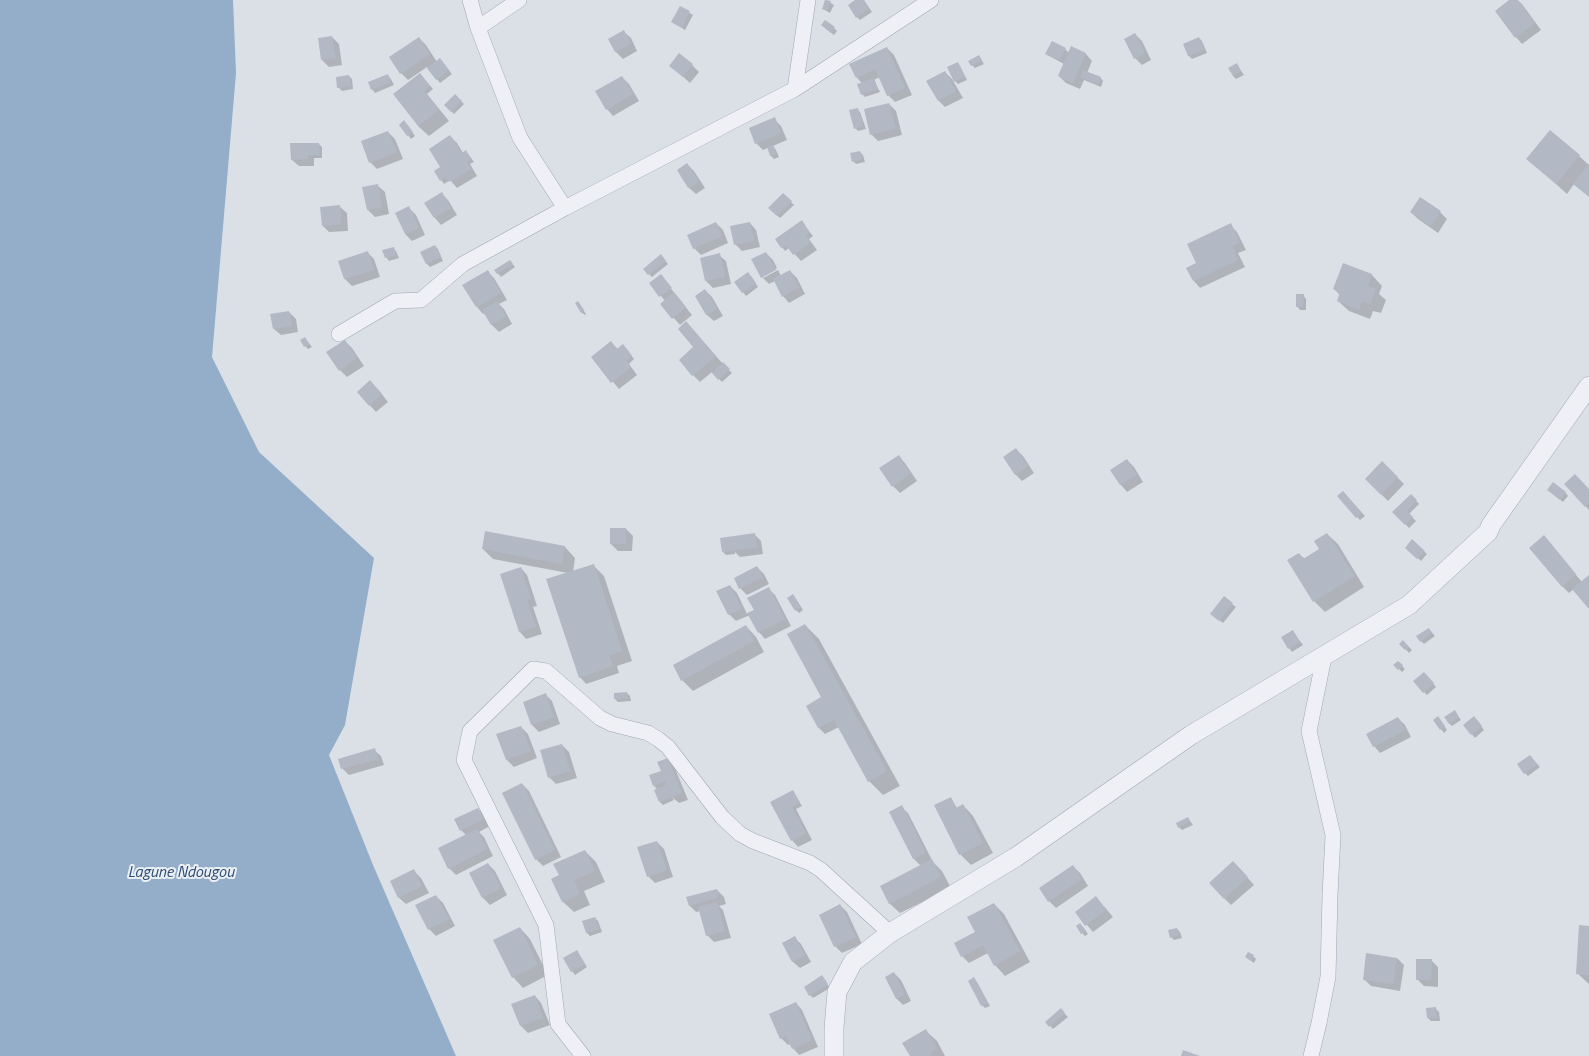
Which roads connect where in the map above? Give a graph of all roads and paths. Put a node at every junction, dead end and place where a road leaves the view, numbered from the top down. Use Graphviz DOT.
graph roads {
  1 [pos="470,0"];
  2 [pos="519,0"];
  3 [pos="808,0"];
  4 [pos="931,0"];
  5 [pos="478,28"];
  6 [pos="795,89"];
  7 [pos="565,208"];
  8 [pos="339,334"];
  9 [pos="1589,386"];
  10 [pos="1324,657"];
  11 [pos="890,932"];
  12 [pos="583,1056"];
  13 [pos="834,1056"];
  14 [pos="1311,1056"];
  1 -- 5 [label="street"];
  2 -- 5 [label="street"];
  3 -- 6 [label="street"];
  4 -- 6 [label="street"];
  5 -- 7 [label="street"];
  6 -- 7 [label="street"];
  7 -- 8 [label="street"];
  9 -- 10 [label="street"];
  10 -- 11 [label="street"];
  10 -- 14 [label="street"];
  11 -- 12 [label="street"];
  11 -- 13 [label="street"];
}
